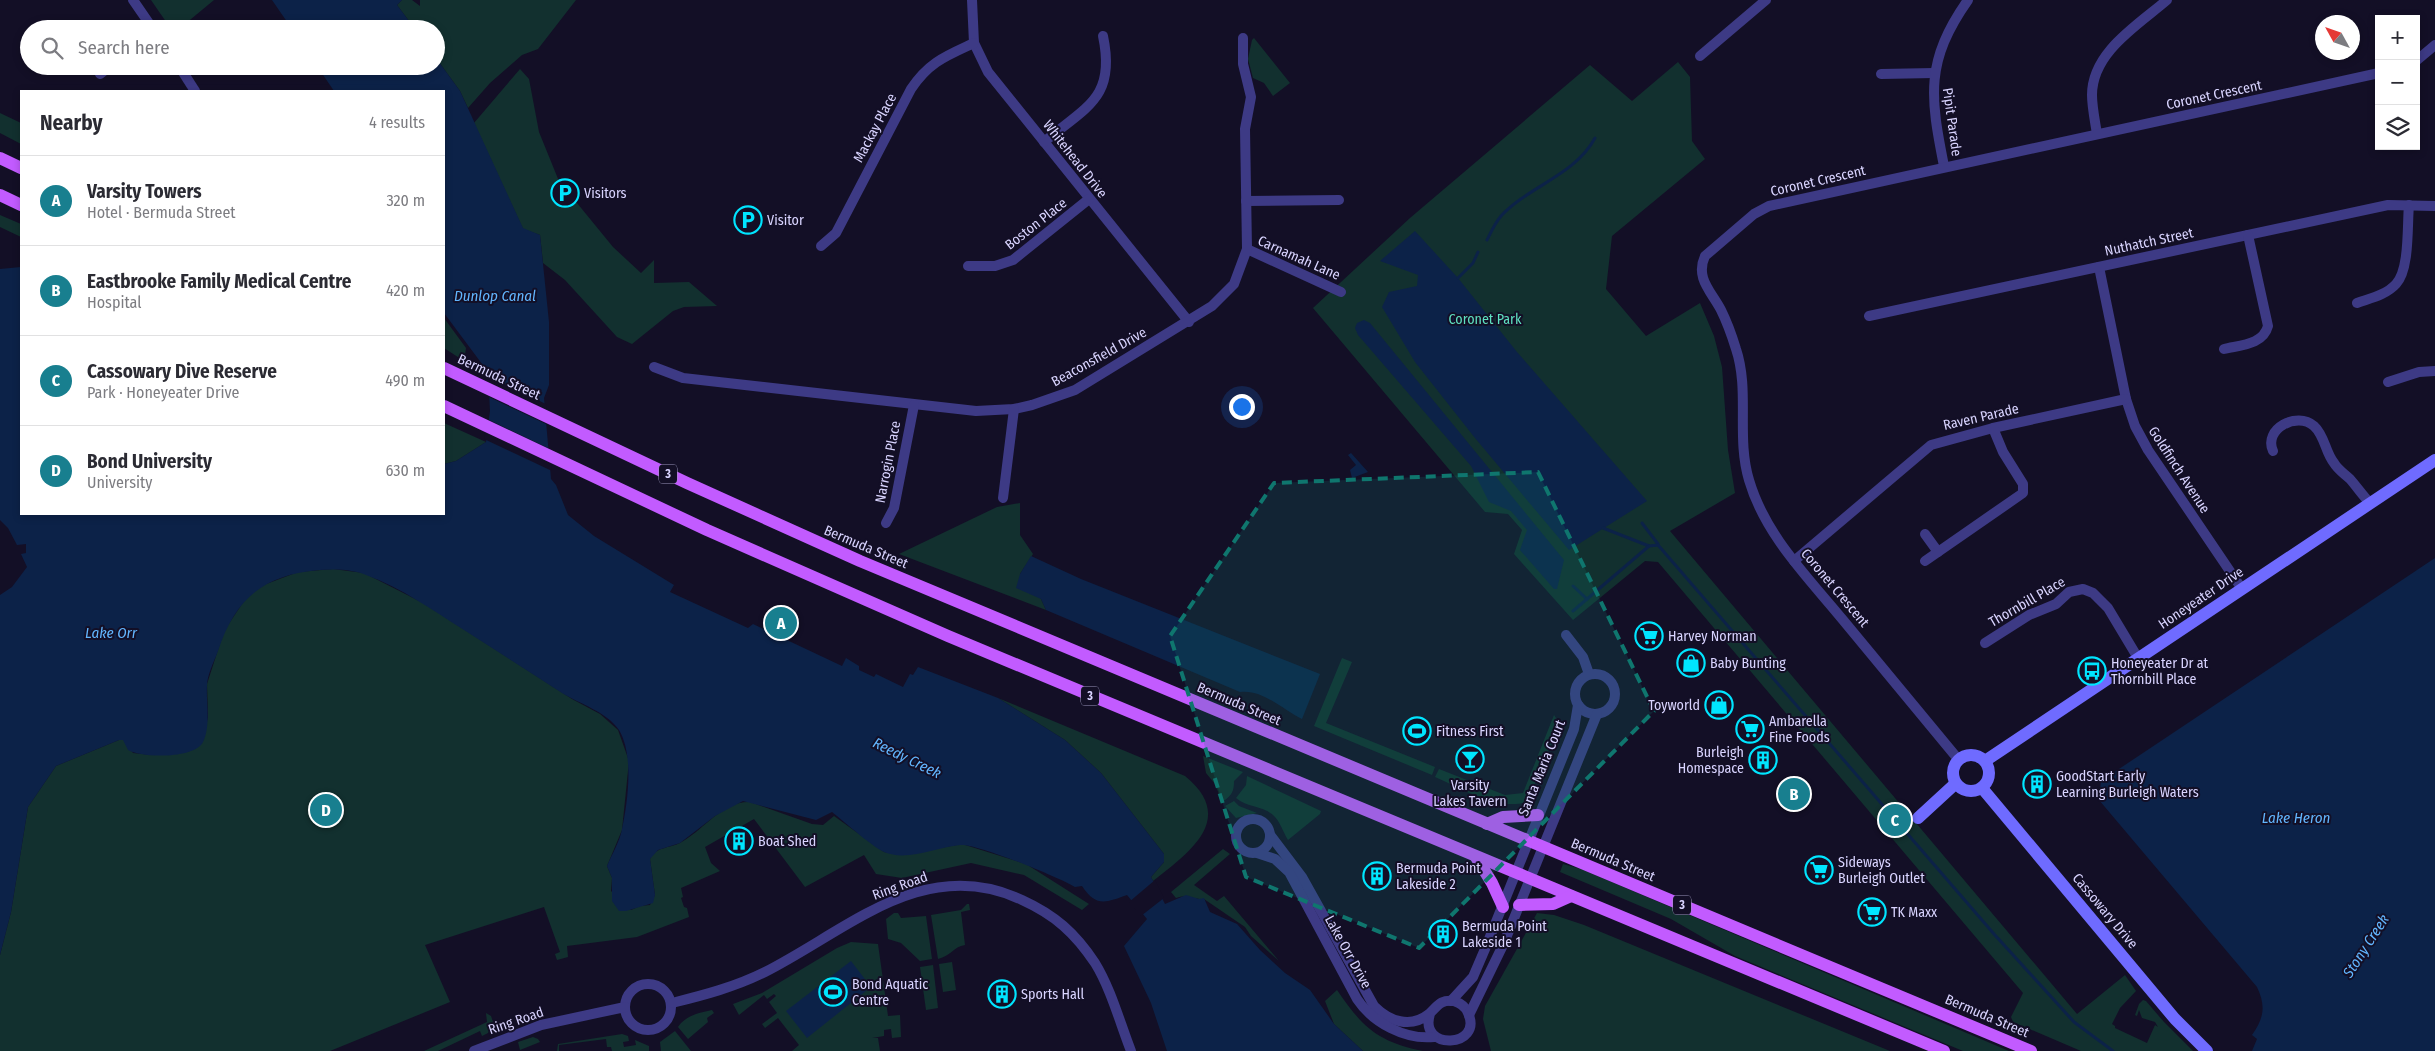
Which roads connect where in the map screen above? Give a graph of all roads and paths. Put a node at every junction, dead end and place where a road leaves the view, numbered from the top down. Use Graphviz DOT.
graph roads {
  1 [pos="133,0"];
  2 [pos="972,0"];
  3 [pos="1766,0"];
  4 [pos="1968,0"];
  5 [pos="2167,0"];
  6 [pos="147,20"];
  7 [pos="1103,36"];
  8 [pos="1243,38"];
  9 [pos="974,43"];
  10 [pos="2435,45"];
  11 [pos="1700,56"];
  12 [pos="2417,60"];
  13 [pos="1934,73"];
  14 [pos="1881,74"];
  15 [pos="2375,74"];
  16 [pos="185,75"];
  17 [pos="195,90"];
  18 [pos="2097,134"];
  19 [pos="1044,142"];
  20 [pos="0,158"];
  21 [pos="1944,166"];
  22 [pos="20,168"];
  23 [pos="0,195"];
  24 [pos="1089,200"];
  25 [pos="1339,200"];
  26 [pos="1246,201"];
  27 [pos="2409,204"];
  28 [pos="20,205"];
  29 [pos="2435,206"];
  30 [pos="2248,235"];
  31 [pos="822,246"];
  32 [pos="1247,249"];
  33 [pos="968,266"];
  34 [pos="2099,267"];
  35 [pos="1341,292"];
  36 [pos="2358,303"];
  37 [pos="1869,316"];
  38 [pos="1189,322"];
  39 [pos="2224,349"];
  40 [pos="445,368"];
  41 [pos="654,368"];
  42 [pos="2435,371"];
  43 [pos="2388,382"];
  44 [pos="2126,399"];
  45 [pos="914,404"];
  46 [pos="445,406"];
  47 [pos="1014,409"];
  48 [pos="1993,428"];
  49 [pos="2273,451"];
  50 [pos="2435,460"];
  51 [pos="1004,498"];
  52 [pos="2370,503"];
  53 [pos="886,523"];
  54 [pos="1925,534"];
  55 [pos="1938,552"];
  56 [pos="1794,561"];
  57 [pos="1925,561"];
  58 [pos="2242,589"];
  59 [pos="1566,635"];
  60 [pos="1985,643"];
  61 [pos="2138,658"];
  62 [pos="1588,674"];
  63 [pos="1578,706"];
  64 [pos="1597,714"];
  65 [pos="1958,759"];
  66 [pos="1984,761"];
  67 [pos="1955,784"];
  68 [pos="1982,788"];
  69 [pos="1538,815"];
  70 [pos="1918,818"];
  71 [pos="1487,824"];
  72 [pos="1270,836"];
  73 [pos="1528,840"];
  74 [pos="1543,847"];
  75 [pos="1257,853"];
  76 [pos="1476,857"];
  77 [pos="1516,874"];
  78 [pos="1530,879"];
  79 [pos="1571,896"];
  80 [pos="1519,905"];
  81 [pos="1503,907"];
  82 [pos="1451,1001"];
  83 [pos="672,1003"];
  84 [pos="625,1007"];
  85 [pos="1430,1014"];
  86 [pos="1469,1015"];
  87 [pos="1434,1037"];
  88 [pos="474,1051"];
  89 [pos="1131,1051"];
  90 [pos="1944,1051"];
  91 [pos="2031,1051"];
  92 [pos="2208,1051"];
  1 -- 6 [label="street"];
  2 -- 9 [label="street, Whitehead Drive"];
  3 -- 11 [label="street"];
  4 -- 13 [label="street, Pipit Parade"];
  5 -- 18 [label="street"];
  7 -- 19 [label="street"];
  8 -- 26 [label="street, Beaconsfield Drive"];
  9 -- 19 [label="street, Whitehead Drive"];
  9 -- 31 [label="street, Mackay Place"];
  10 -- 12 [label="street"];
  13 -- 14 [label="street"];
  13 -- 21 [label="street, Pipit Parade"];
  15 -- 18 [label="street, Coronet Crescent"];
  16 -- 17 [label="street"];
  18 -- 21 [label="street, Coronet Crescent"];
  19 -- 24 [label="street, Whitehead Drive"];
  20 -- 22 [label="main road"];
  21 -- 56 [label="street, Coronet Crescent"];
  23 -- 28 [label="main road"];
  24 -- 33 [label="street, Boston Place"];
  24 -- 38 [label="street, Whitehead Drive"];
  25 -- 26 [label="street"];
  26 -- 32 [label="street, Beaconsfield Drive"];
  27 -- 29 [label="street, Nuthatch Street"];
  27 -- 30 [label="street, Nuthatch Street"];
  27 -- 36 [label="street"];
  30 -- 34 [label="street, Nuthatch Street"];
  30 -- 39 [label="street"];
  32 -- 35 [label="street, Carnamah Lane"];
  32 -- 38 [label="street, Beaconsfield Drive"];
  34 -- 37 [label="street, Nuthatch Street"];
  34 -- 44 [label="street, Goldfinch Avenue"];
  38 -- 47 [label="street, Beaconsfield Drive"];
  40 -- 71 [label="main road, Bermuda Street / 3"];
  41 -- 45 [label="street, Beaconsfield Drive"];
  42 -- 43 [label="street"];
  44 -- 48 [label="street, Raven Parade"];
  44 -- 58 [label="street, Goldfinch Avenue"];
  45 -- 47 [label="street, Beaconsfield Drive"];
  45 -- 53 [label="street, Narrogin Place"];
  46 -- 76 [label="main road, 3"];
  47 -- 51 [label="street"];
  48 -- 55 [label="street"];
  48 -- 56 [label="street, Raven Parade"];
  49 -- 52 [label="street"];
  50 -- 52 [label="street, Honeyeater Drive"];
  52 -- 58 [label="street, Honeyeater Drive"];
  54 -- 55 [label="street"];
  55 -- 57 [label="street"];
  56 -- 65 [label="street, Coronet Crescent"];
  58 -- 61 [label="street, Honeyeater Drive"];
  59 -- 62 [label="street"];
  60 -- 61 [label="street, Thornbill Place"];
  61 -- 66 [label="street, Honeyeater Drive"];
  62 -- 63 [label="street"];
  62 -- 64 [label="street"];
  63 -- 64 [label="street"];
  63 -- 69 [label="street, Santa Maria Court"];
  64 -- 74 [label="street"];
  65 -- 66 [label="street"];
  65 -- 67 [label="street"];
  66 -- 68 [label="street"];
  67 -- 68 [label="street"];
  67 -- 70 [label="street"];
  68 -- 92 [label="street, Cassowary Drive"];
  69 -- 71 [label="main road"];
  69 -- 73 [label="street, Santa Maria Court"];
  71 -- 73 [label="main road, Bermuda Street / 3"];
  72 -- 75 [label="street"];
  72 -- 75 [label="street"];
  72 -- 85 [label="street, Lake Orr Drive"];
  73 -- 74 [label="main road, Bermuda Street / 3"];
  73 -- 77 [label="street"];
  74 -- 78 [label="street"];
  74 -- 91 [label="main road, Bermuda Street / 3"];
  75 -- 87 [label="street, Lake Orr Drive"];
  76 -- 77 [label="main road, 3"];
  76 -- 81 [label="main road"];
  77 -- 78 [label="main road, 3"];
  77 -- 81 [label="street"];
  78 -- 79 [label="main road, 3"];
  78 -- 80 [label="street"];
  79 -- 80 [label="main road"];
  79 -- 90 [label="main road, 3"];
  80 -- 86 [label="street"];
  81 -- 82 [label="street"];
  82 -- 85 [label="street"];
  82 -- 86 [label="street"];
  83 -- 84 [label="street"];
  83 -- 84 [label="street"];
  83 -- 89 [label="street, Ring Road"];
  84 -- 88 [label="street, Ring Road"];
  85 -- 87 [label="street"];
  86 -- 87 [label="street"];
}
